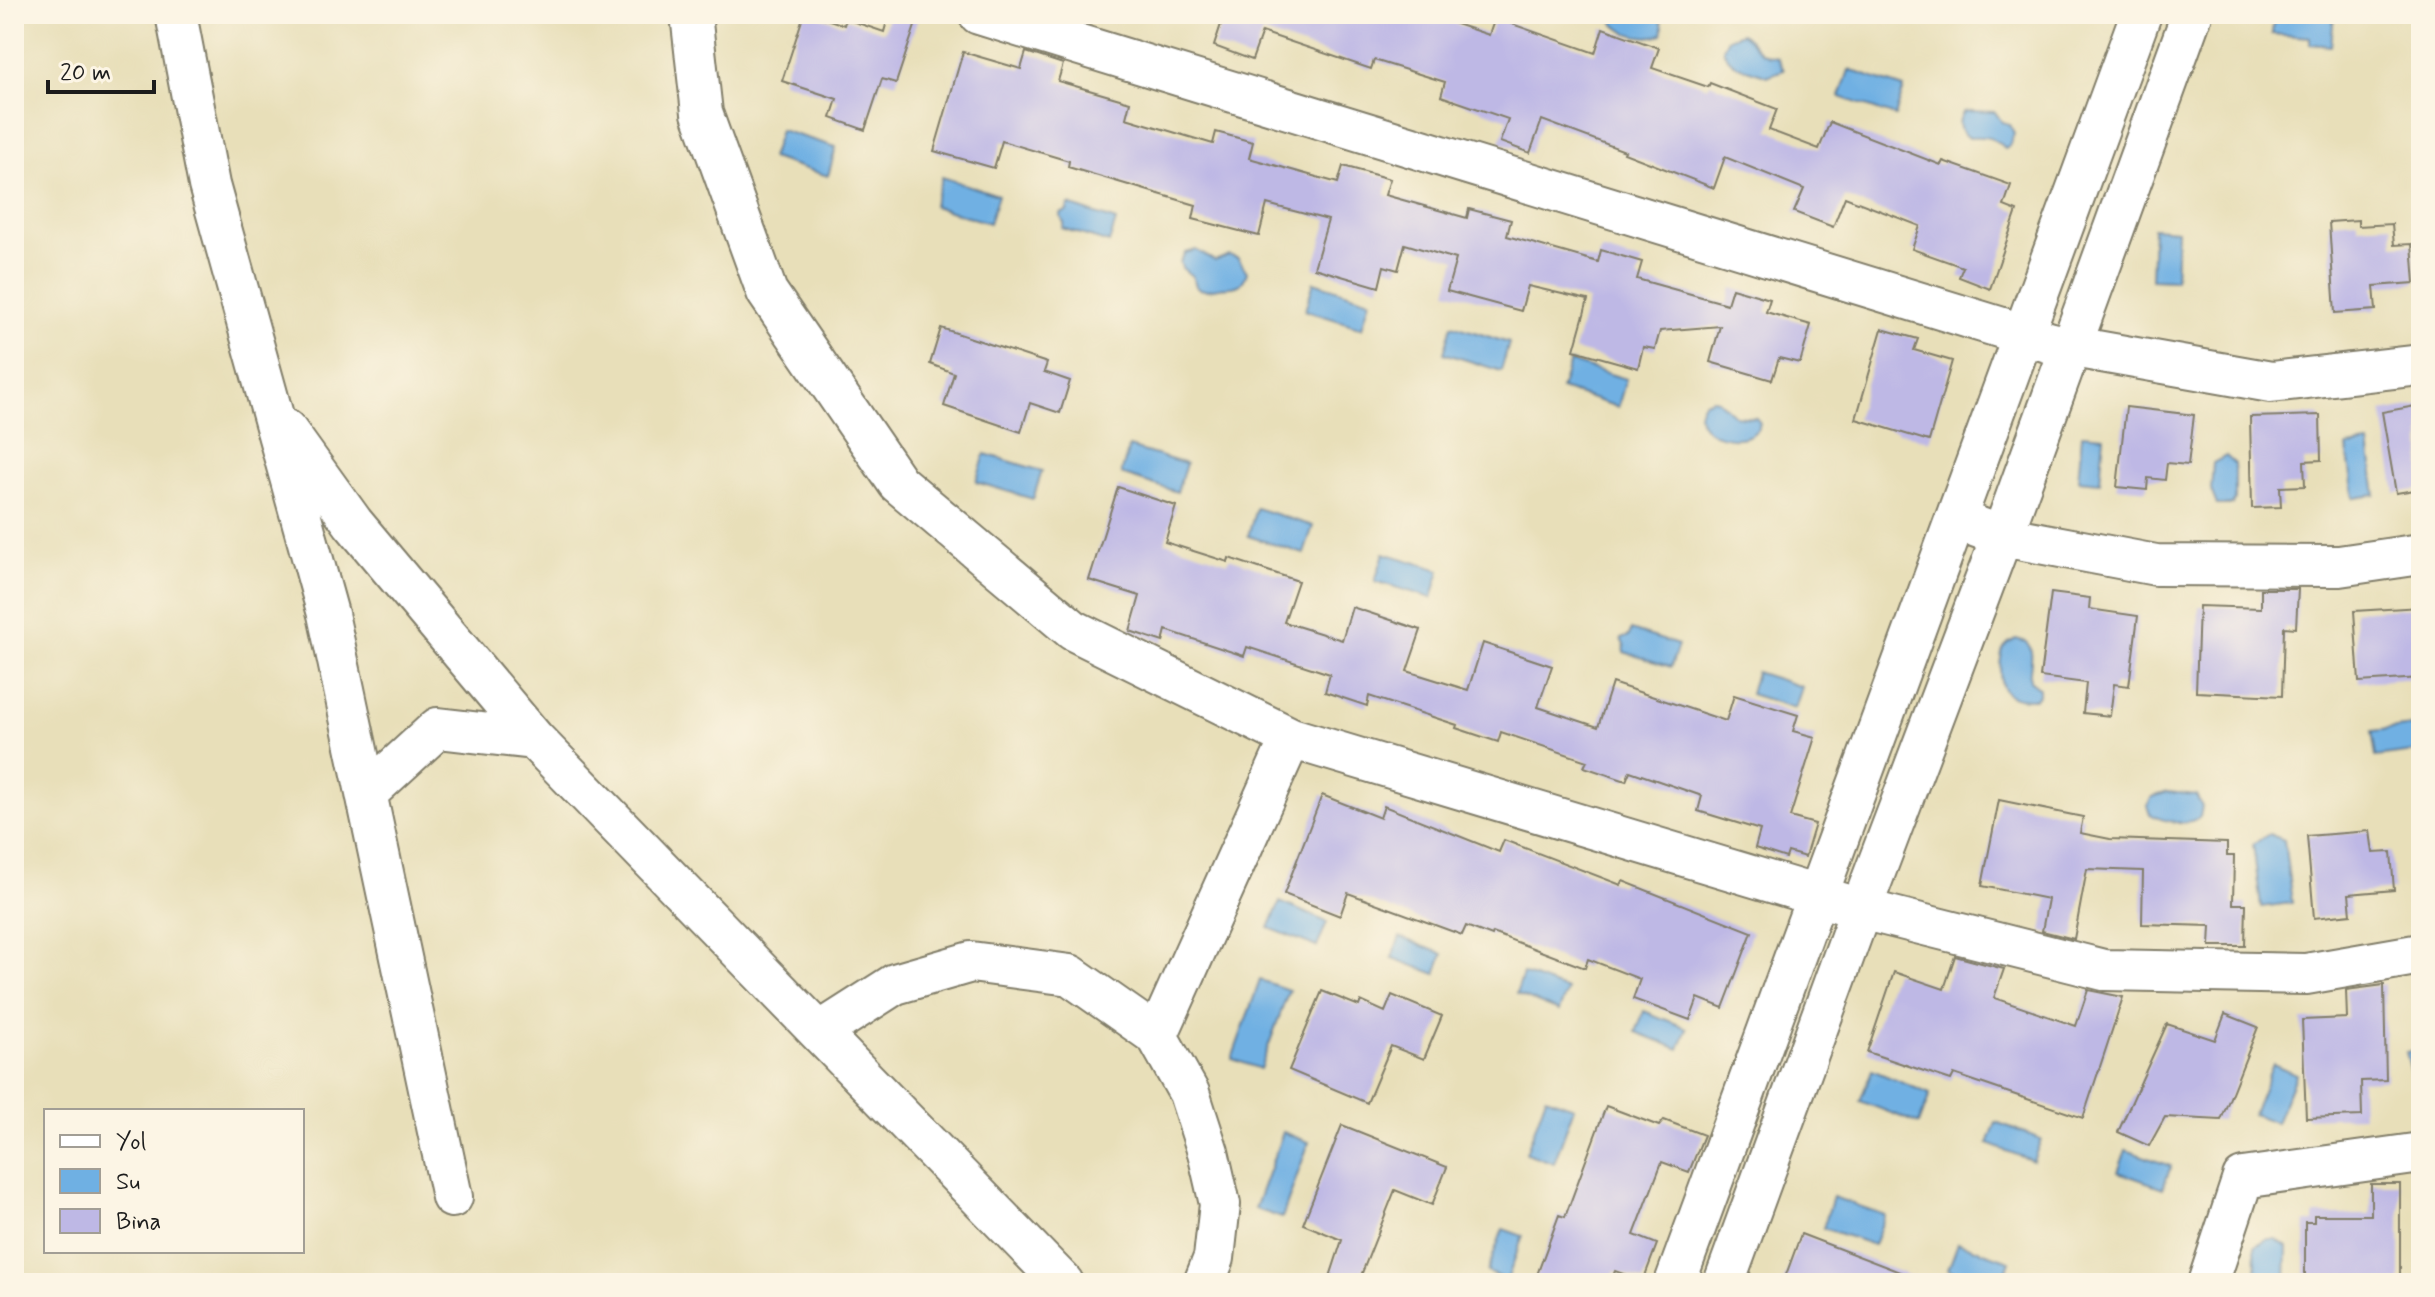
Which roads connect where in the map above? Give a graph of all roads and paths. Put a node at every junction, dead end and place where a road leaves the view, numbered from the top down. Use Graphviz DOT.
graph roads {
  1 [pos="176,14"];
  2 [pos="691,14"];
  3 [pos="979,14"];
  4 [pos="2141,14"];
  5 [pos="2192,14"];
  6 [pos="2023,334"];
  7 [pos="2069,346"];
  8 [pos="2421,365"];
  9 [pos="270,408"];
  10 [pos="1955,519"];
  11 [pos="2002,536"];
  12 [pos="2421,554"];
  13 [pos="1291,738"];
  14 [pos="534,739"];
  15 [pos="366,794"];
  16 [pos="1816,896"];
  17 [pos="1861,909"];
  18 [pos="2421,954"];
  19 [pos="820,1032"];
  20 [pos="1157,1036"];
  21 [pos="2421,1153"];
  22 [pos="452,1197"];
  23 [pos="1063,1283"];
  24 [pos="1204,1283"];
  25 [pos="1675,1283"];
  26 [pos="1724,1283"];
  27 [pos="2208,1283"];
  1 -- 9 [label="street"];
  2 -- 13 [label="street"];
  3 -- 6 [label="street"];
  4 -- 6 [label="street"];
  5 -- 7 [label="street"];
  6 -- 7 [label="street"];
  6 -- 10 [label="street"];
  7 -- 8 [label="street"];
  7 -- 11 [label="street"];
  9 -- 14 [label="street"];
  9 -- 15 [label="street"];
  10 -- 11 [label="street"];
  10 -- 16 [label="street"];
  11 -- 12 [label="street"];
  11 -- 17 [label="street"];
  13 -- 16 [label="street"];
  13 -- 20 [label="street"];
  14 -- 15 [label="street"];
  14 -- 19 [label="street"];
  15 -- 22 [label="street"];
  16 -- 17 [label="street"];
  16 -- 25 [label="street"];
  17 -- 18 [label="street"];
  17 -- 26 [label="street"];
  19 -- 20 [label="street"];
  19 -- 23 [label="street"];
  20 -- 24 [label="street"];
  21 -- 27 [label="street"];
}
